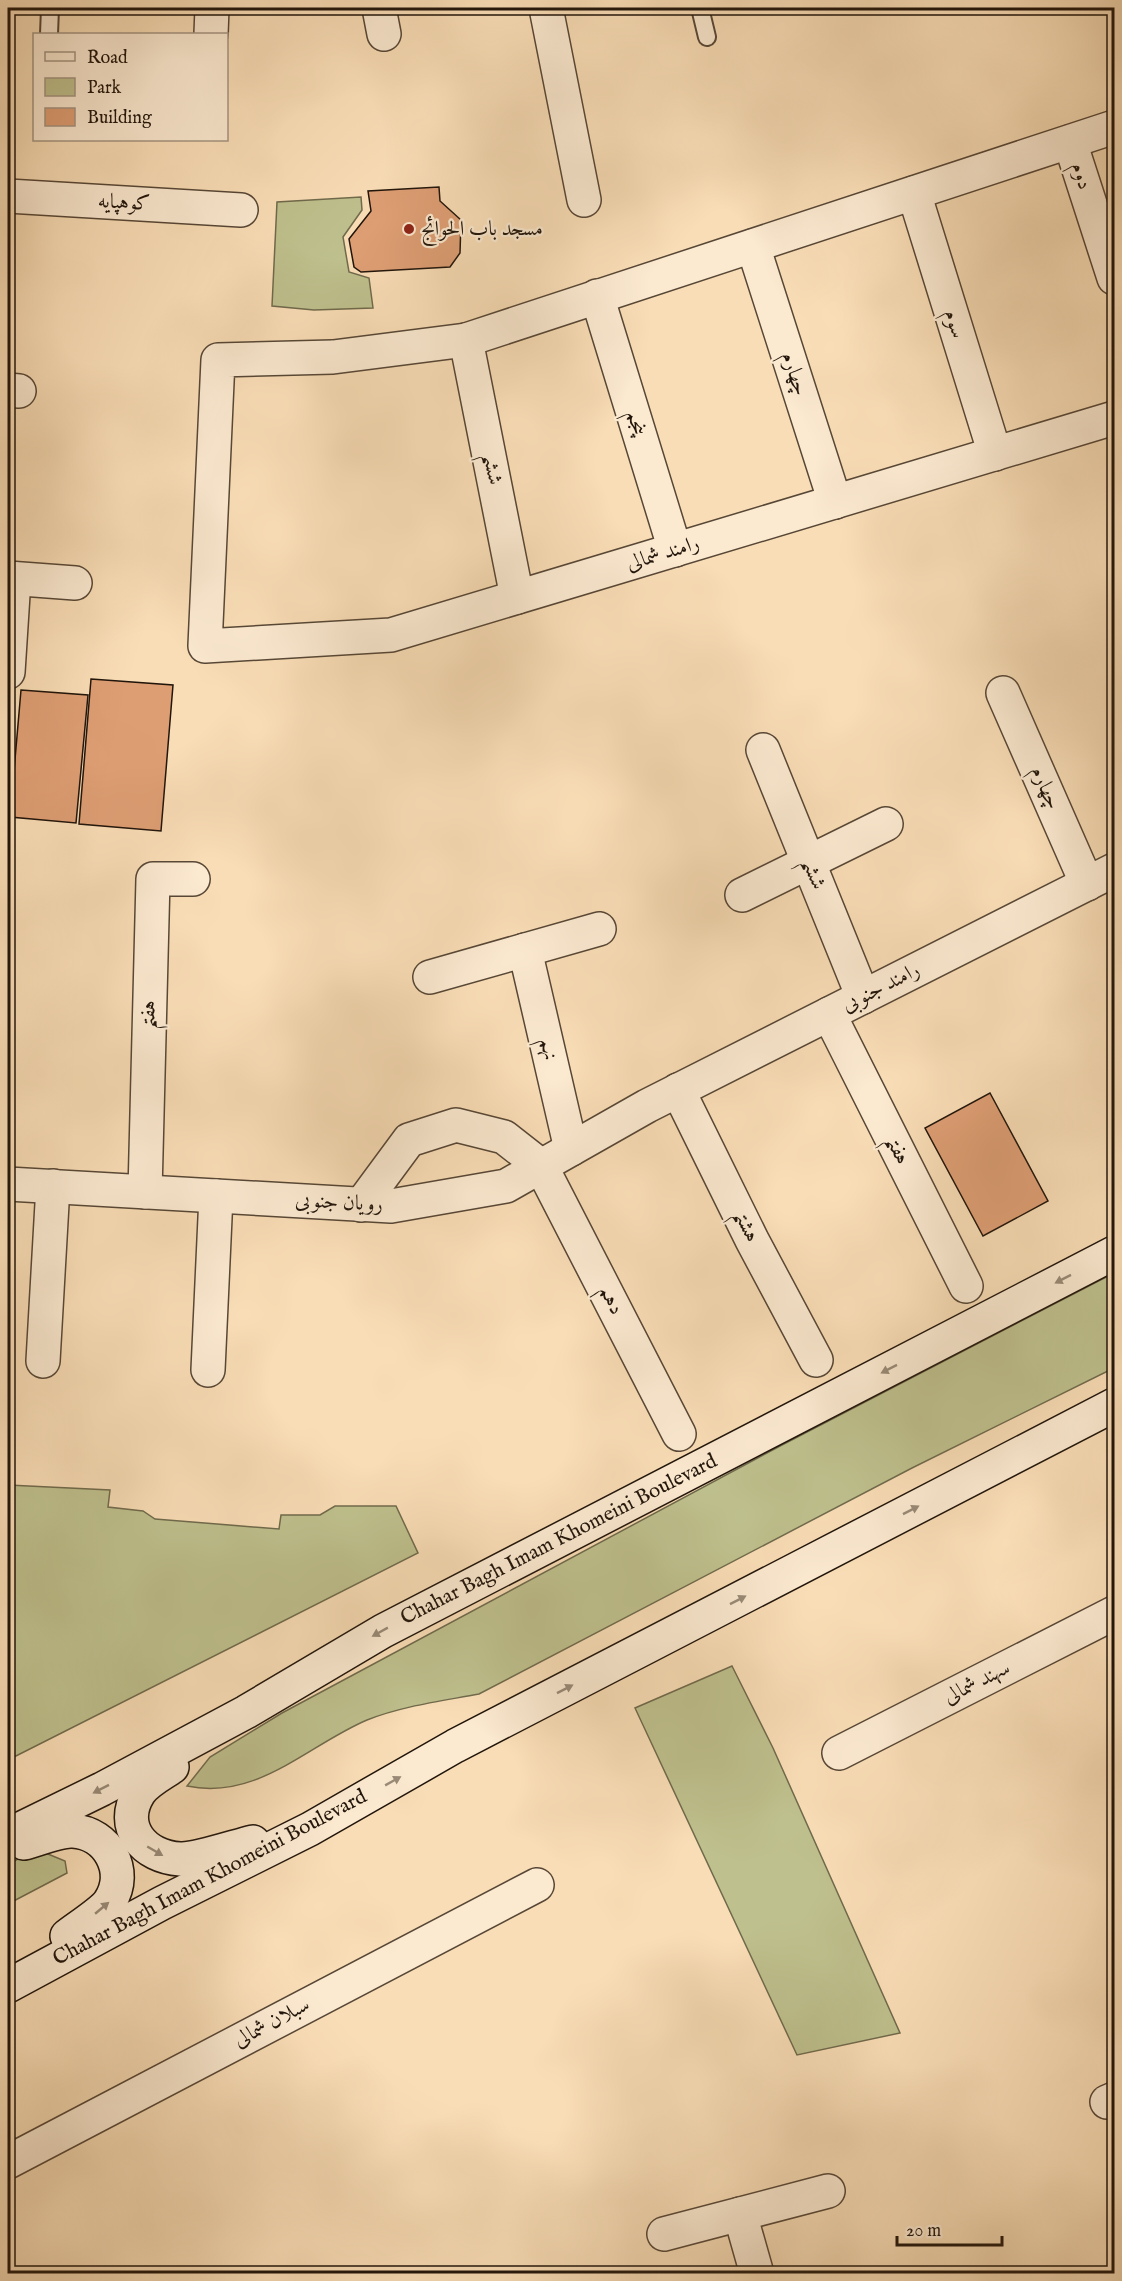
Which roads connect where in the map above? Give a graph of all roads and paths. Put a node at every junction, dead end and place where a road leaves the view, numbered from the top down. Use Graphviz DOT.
graph roads {
  1 [pos="50,8"];
  2 [pos="212,8"];
  3 [pos="546,8"];
  4 [pos="700,8"];
  5 [pos="49,33"];
  6 [pos="211,33"];
  7 [pos="707,37"];
  8 [pos="1114,127"];
  9 [pos="1070,142"];
  10 [pos="914,193"];
  11 [pos="8,196"];
  12 [pos="585,200"];
  13 [pos="242,210"];
  14 [pos="753,246"];
  15 [pos="1114,278"];
  16 [pos="597,296"];
  17 [pos="466,340"];
  18 [pos="1114,418"];
  19 [pos="995,454"];
  20 [pos="836,502"];
  21 [pos="675,550"];
  22 [pos="11,578"];
  23 [pos="75,583"];
  24 [pos="517,597"];
  25 [pos="8,672"];
  26 [pos="1003,693"];
  27 [pos="763,750"];
  28 [pos="886,824"];
  29 [pos="808,862"];
  30 [pos="1101,877"];
  31 [pos="193,879"];
  32 [pos="742,895"];
  33 [pos="599,929"];
  34 [pos="525,950"];
  35 [pos="430,977"];
  36 [pos="863,998"];
  37 [pos="829,1014"];
  38 [pos="678,1090"];
  39 [pos="647,1106"];
  40 [pos="571,1149"];
  41 [pos="541,1166"];
  42 [pos="8,1184"];
  43 [pos="53,1186"];
  44 [pos="145,1192"];
  45 [pos="216,1196"];
  46 [pos="361,1204"];
  47 [pos="1114,1252"];
  48 [pos="966,1286"];
  49 [pos="816,1360"];
  50 [pos="42,1361"];
  51 [pos="208,1370"];
  52 [pos="1114,1405"];
  53 [pos="679,1434"];
  54 [pos="1114,1613"];
  55 [pos="246,1712"];
  56 [pos="839,1753"];
  57 [pos="310,1829"];
  58 [pos="8,1835"];
  59 [pos="8,1847"];
  60 [pos="537,1885"];
  61 [pos="8,1985"];
  62 [pos="8,2162"];
  63 [pos="828,2191"];
  64 [pos="740,2214"];
  65 [pos="664,2235"];
  66 [pos="758,2274"];
  1 -- 5 [label="lane"];
  2 -- 6 [label="street"];
  3 -- 12 [label="street"];
  4 -- 7 [label="lane"];
  8 -- 9 [label="street"];
  9 -- 10 [label="street"];
  9 -- 15 [label="street, دوم"];
  10 -- 14 [label="street"];
  10 -- 19 [label="street, سوم"];
  11 -- 13 [label="street, کوهپایه"];
  14 -- 16 [label="street"];
  14 -- 20 [label="street, چهارم"];
  16 -- 17 [label="street"];
  16 -- 21 [label="street, پنجم"];
  17 -- 24 [label="street, ششم"];
  17 -- 24 [label="street, رامند شمالی"];
  18 -- 19 [label="street, رامند شمالی"];
  19 -- 20 [label="street, رامند شمالی"];
  20 -- 21 [label="street, رامند شمالی"];
  21 -- 24 [label="street, رامند شمالی"];
  22 -- 23 [label="street"];
  22 -- 25 [label="street"];
  26 -- 30 [label="street, چهارم"];
  27 -- 29 [label="street, ششم"];
  28 -- 29 [label="street"];
  29 -- 32 [label="street"];
  29 -- 36 [label="street, ششم"];
  30 -- 36 [label="street, رامند جنوبی"];
  31 -- 44 [label="street, هفتم"];
  33 -- 34 [label="street"];
  34 -- 35 [label="street"];
  34 -- 40 [label="street, نهم"];
  36 -- 37 [label="street, رامند جنوبی"];
  37 -- 38 [label="street, رامند جنوبی"];
  37 -- 48 [label="street, هفتم"];
  38 -- 39 [label="street, رامند جنوبی"];
  38 -- 49 [label="street, هشتم"];
  39 -- 40 [label="street, رویان جنوبی"];
  40 -- 41 [label="street, رویان جنوبی"];
  41 -- 46 [label="street, رویان جنوبی"];
  41 -- 46 [label="street"];
  41 -- 53 [label="street, دهم"];
  42 -- 43 [label="street, رویان جنوبی"];
  43 -- 44 [label="street, رویان جنوبی"];
  43 -- 50 [label="street"];
  44 -- 45 [label="street, رویان جنوبی"];
  45 -- 46 [label="street, رویان جنوبی"];
  45 -- 51 [label="street"];
  47 -- 55 [label="street, Chahar Bagh Imam Khomeini Boulevard, one-way"];
  57 -- 52 [label="street, Chahar Bagh Imam Khomeini Boulevard, one-way"];
  54 -- 56 [label="street, سهند شمالی"];
  55 -- 57 [label="street, one-way"];
  55 -- 58 [label="street, Chahar Bagh Imam Khomeini Boulevard, one-way"];
  57 -- 61 [label="street, Chahar Bagh Imam Khomeini Boulevard"];
  61 -- 59 [label="street, one-way"];
  60 -- 62 [label="street, سبلان شمالی"];
  63 -- 64 [label="street"];
  64 -- 65 [label="street"];
  64 -- 66 [label="street"];
}
